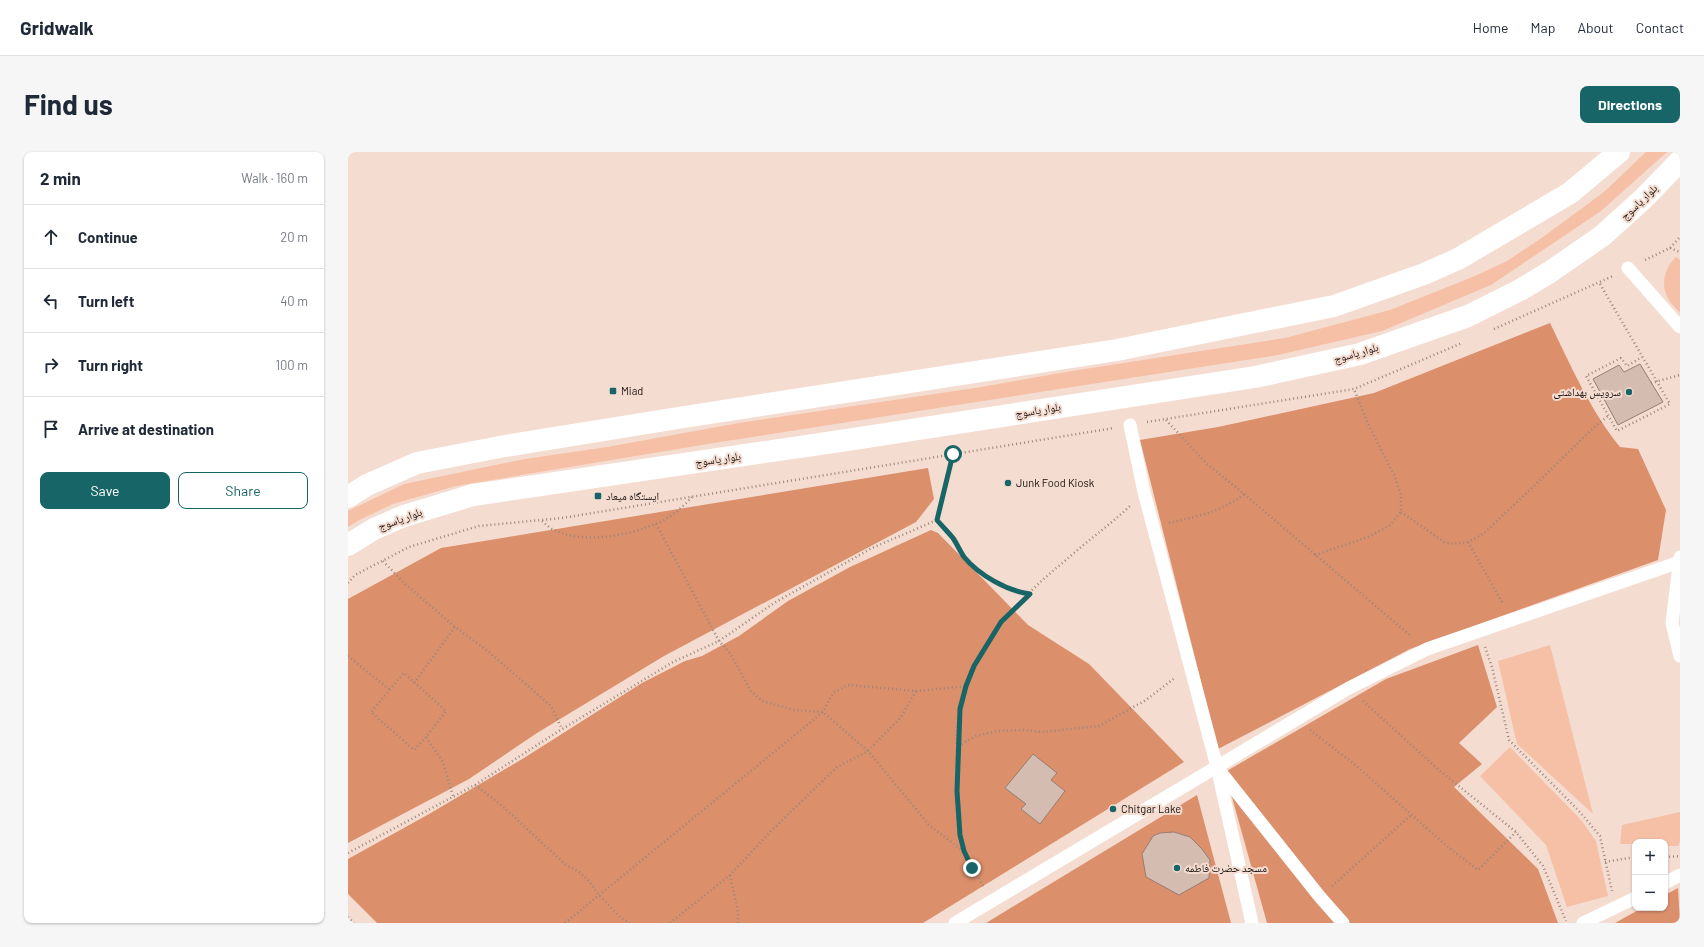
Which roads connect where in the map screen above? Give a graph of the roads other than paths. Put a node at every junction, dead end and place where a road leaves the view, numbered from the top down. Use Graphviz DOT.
graph roads {
  1 [pos="1619,152"];
  2 [pos="1680,161"];
  3 [pos="1628,268"];
  4 [pos="1680,327"];
  5 [pos="1130,425"];
  6 [pos="348,497"];
  7 [pos="348,545"];
  8 [pos="1680,557"];
  9 [pos="1680,562"];
  10 [pos="1680,656"];
  11 [pos="1217,767"];
  12 [pos="1680,875"];
  13 [pos="1668,881"];
  14 [pos="1632,899"];
  15 [pos="955,923"];
  16 [pos="1252,923"];
  17 [pos="1343,923"];
  18 [pos="1583,923"];
  1 -- 6 [label="main road"];
  2 -- 7 [label="main road, بلوار یاسوج"];
  3 -- 4 [label="street"];
  5 -- 11 [label="street"];
  8 -- 9 [label="street"];
  9 -- 10 [label="street"];
  9 -- 11 [label="street"];
  11 -- 15 [label="street"];
  11 -- 16 [label="street"];
  11 -- 17 [label="street"];
  12 -- 13 [label="street"];
  14 -- 18 [label="street"];
}
